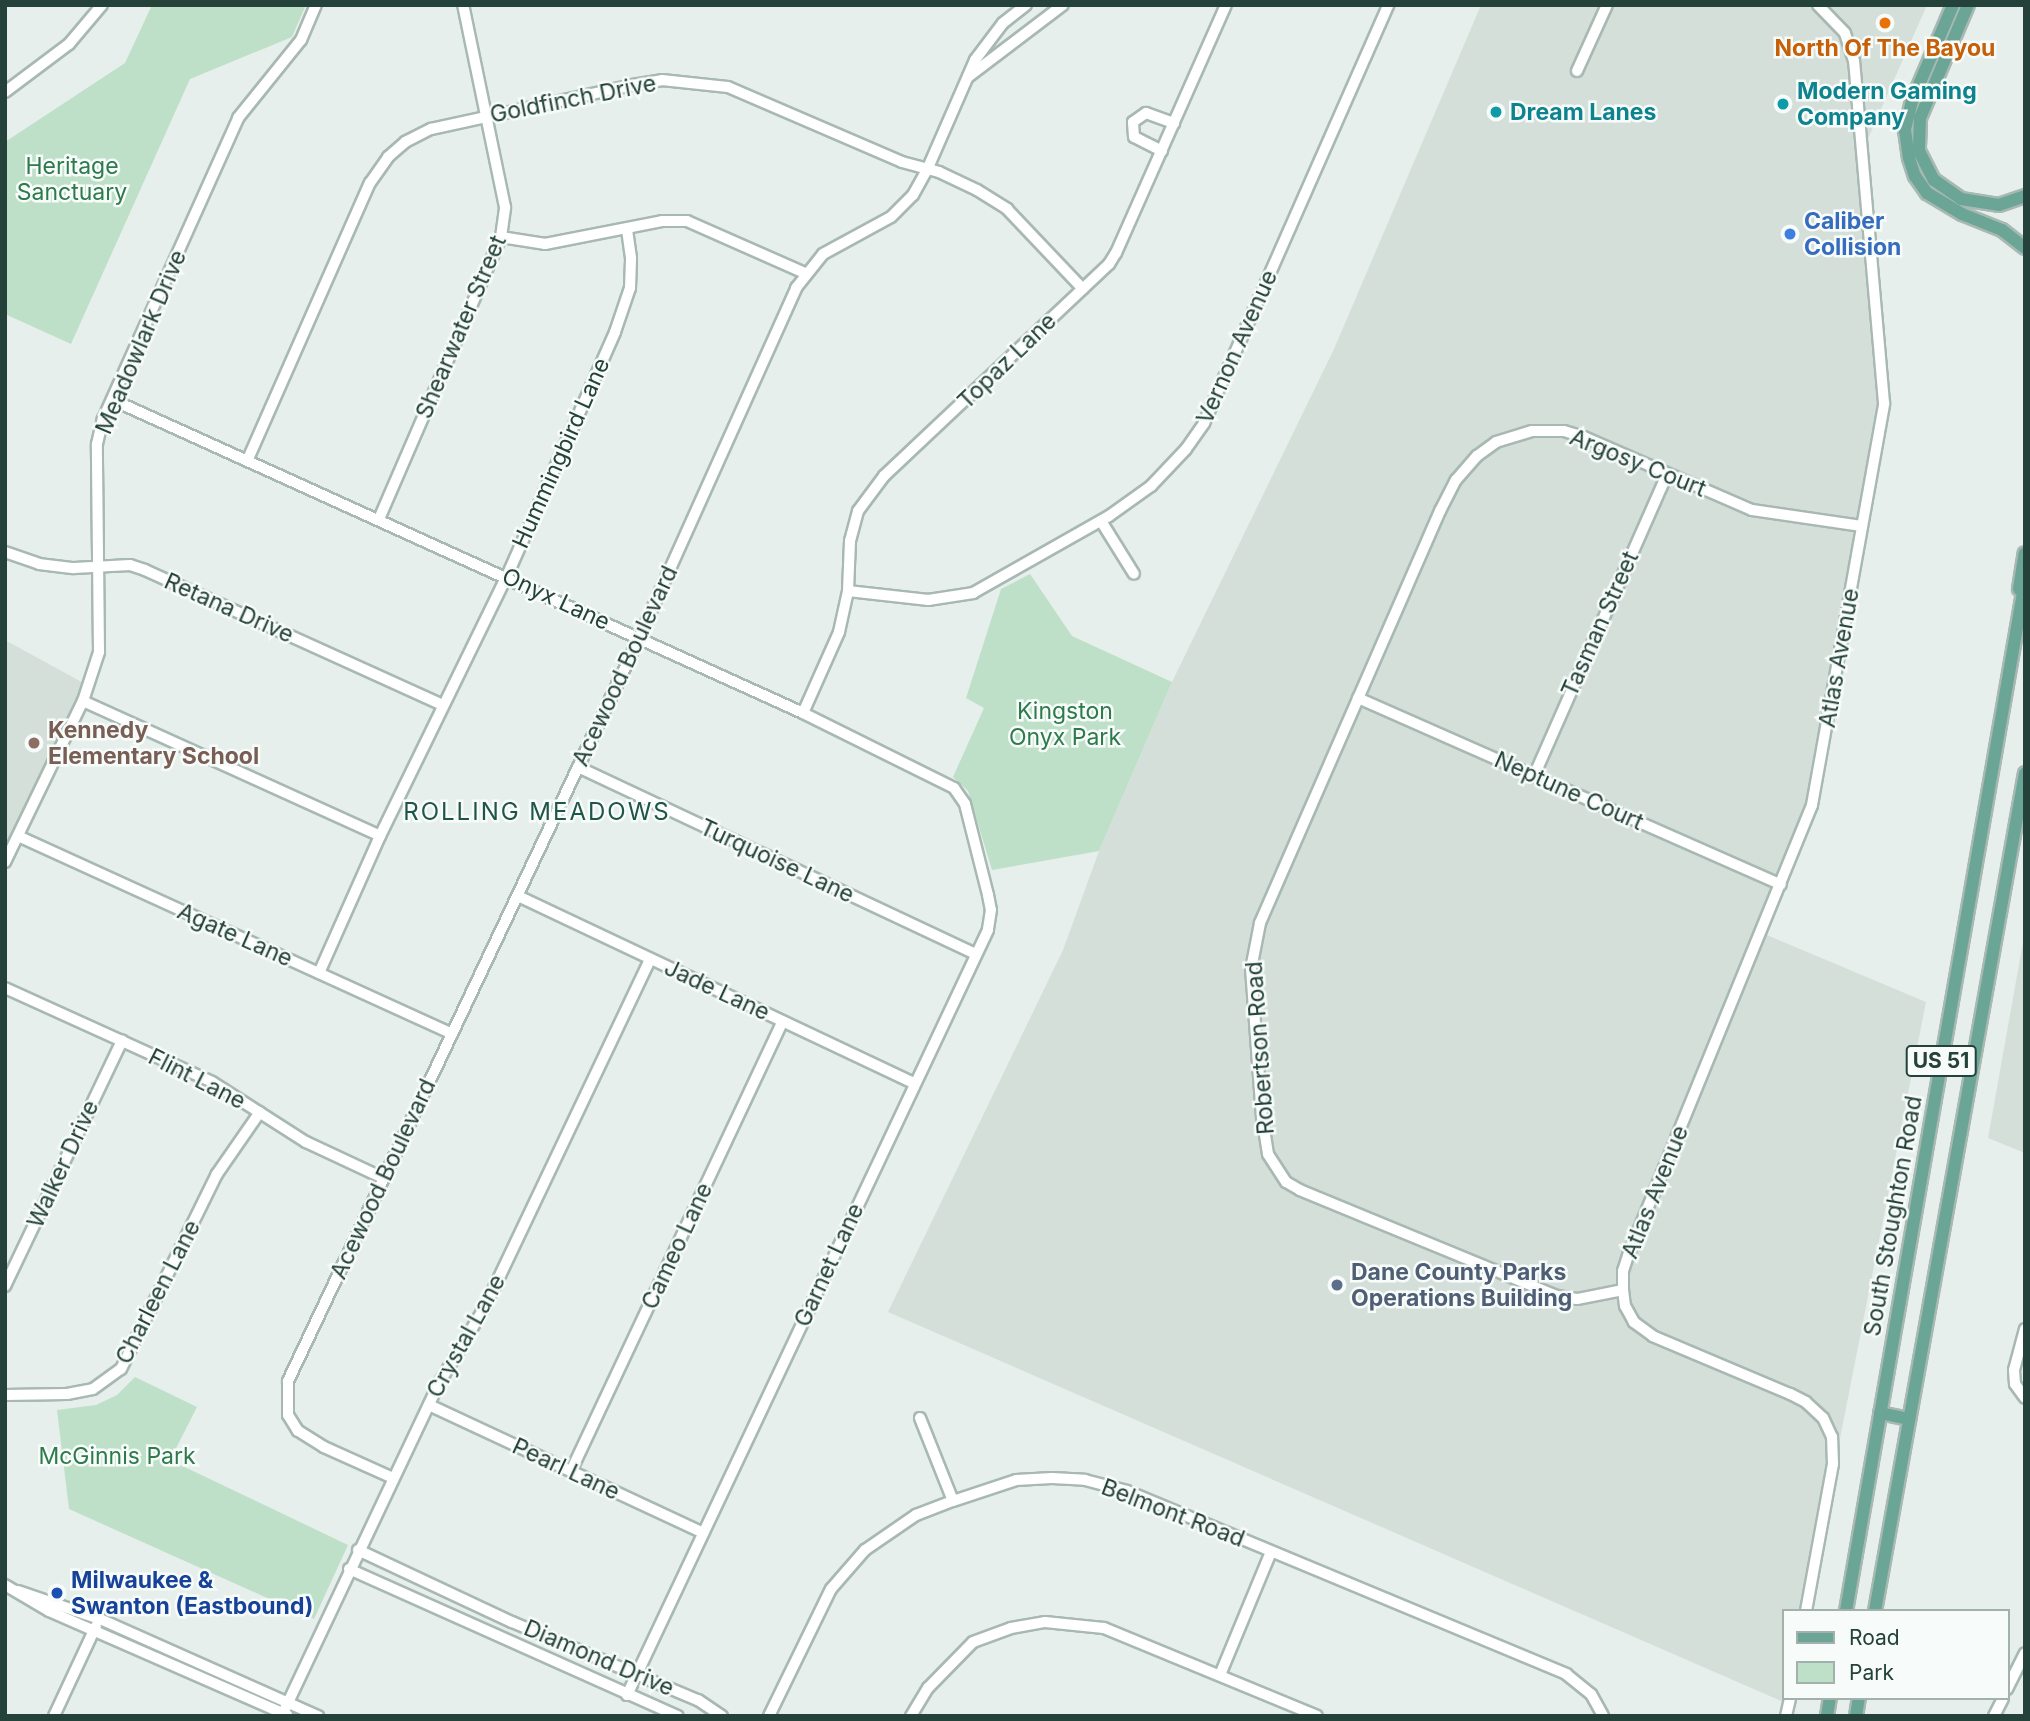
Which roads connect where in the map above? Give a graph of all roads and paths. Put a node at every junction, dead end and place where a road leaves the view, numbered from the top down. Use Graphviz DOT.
graph roads {
  1 [pos="102,5"];
  2 [pos="316,5"];
  3 [pos="463,5"];
  4 [pos="1026,5"];
  5 [pos="1063,5"];
  6 [pos="1226,5"];
  7 [pos="1388,5"];
  8 [pos="1607,5"];
  9 [pos="1818,5"];
  10 [pos="1953,5"];
  11 [pos="1968,5"];
  12 [pos="1577,71"];
  13 [pos="968,77"];
  14 [pos="5,92"];
  15 [pos="488,116"];
  16 [pos="1174,123"];
  17 [pos="1162,151"];
  18 [pos="927,170"];
  19 [pos="2025,197"];
  20 [pos="627,230"];
  21 [pos="501,237"];
  22 [pos="2025,248"];
  23 [pos="805,273"];
  24 [pos="1083,289"];
  25 [pos="113,400"];
  26 [pos="248,459"];
  27 [pos="1667,474"];
  28 [pos="379,519"];
  29 [pos="1101,521"];
  30 [pos="1863,526"];
  31 [pos="5,552"];
  32 [pos="2025,553"];
  33 [pos="100,567"];
  34 [pos="1134,574"];
  35 [pos="507,576"];
  36 [pos="2025,581"];
  37 [pos="848,592"];
  38 [pos="639,638"];
  39 [pos="1357,698"];
  40 [pos="83,701"];
  41 [pos="443,705"];
  42 [pos="2002,708"];
  43 [pos="803,713"];
  44 [pos="578,767"];
  45 [pos="2025,773"];
  46 [pos="1534,776"];
  47 [pos="972,828"];
  48 [pos="18,836"];
  49 [pos="380,836"];
  50 [pos="5,862"];
  51 [pos="1781,885"];
  52 [pos="518,896"];
  53 [pos="976,954"];
  54 [pos="650,959"];
  55 [pos="319,973"];
  56 [pos="5,988"];
  57 [pos="783,1021"];
  58 [pos="452,1034"];
  59 [pos="122,1041"];
  60 [pos="915,1084"];
  61 [pos="260,1112"];
  62 [pos="383,1178"];
  63 [pos="5,1286"];
  64 [pos="1623,1290"];
  65 [pos="2025,1329"];
  66 [pos="5,1395"];
  67 [pos="2025,1398"];
  68 [pos="429,1405"];
  69 [pos="1880,1413"];
  70 [pos="920,1418"];
  71 [pos="1909,1419"];
  72 [pos="571,1471"];
  73 [pos="393,1478"];
  74 [pos="953,1501"];
  75 [pos="703,1533"];
  76 [pos="358,1550"];
  77 [pos="1271,1552"];
  78 [pos="349,1569"];
  79 [pos="5,1585"];
  80 [pos="18,1591"];
  81 [pos="1806,1609"];
  82 [pos="1846,1609"];
  83 [pos="1875,1609"];
  84 [pos="100,1619"];
  85 [pos="512,1622"];
  86 [pos="94,1631"];
  87 [pos="504,1640"];
  88 [pos="2025,1653"];
  89 [pos="636,1674"];
  90 [pos="1220,1675"];
  91 [pos="2009,1685"];
  92 [pos="627,1695"];
  93 [pos="2002,1700"];
  94 [pos="288,1702"];
  95 [pos="286,1715"];
  96 [pos="54,1716"];
  97 [pos="318,1716"];
  98 [pos="678,1716"];
  99 [pos="722,1716"];
  100 [pos="769,1716"];
  101 [pos="911,1716"];
  102 [pos="1317,1716"];
  103 [pos="1603,1716"];
  104 [pos="1994,1716"];
  1 -- 14 [label="street"];
  2 -- 25 [label="street, Meadowlark Drive"];
  3 -- 15 [label="street, Shearwater Street"];
  4 -- 13 [label="street, Acewood Boulevard"];
  5 -- 13 [label="street, Acewood Boulevard"];
  6 -- 16 [label="street, Topaz Lane"];
  7 -- 29 [label="street, Vernon Avenue"];
  8 -- 12 [label="street"];
  9 -- 30 [label="street, Atlas Avenue"];
  10 -- 22 [label="main road"];
  11 -- 19 [label="main road"];
  13 -- 18 [label="street, Acewood Boulevard"];
  15 -- 18 [label="street, Goldfinch Drive"];
  15 -- 21 [label="street, Shearwater Street"];
  15 -- 26 [label="street, Goldfinch Drive"];
  16 -- 17 [label="street, Topaz Lane"];
  16 -- 17 [label="street"];
  17 -- 24 [label="street, Topaz Lane"];
  18 -- 23 [label="street, Acewood Boulevard"];
  18 -- 24 [label="street, Goldfinch Drive"];
  20 -- 21 [label="street"];
  20 -- 23 [label="street"];
  20 -- 35 [label="street, Hummingbird Lane"];
  21 -- 28 [label="street, Shearwater Street"];
  23 -- 38 [label="street, Acewood Boulevard"];
  24 -- 37 [label="street, Topaz Lane"];
  25 -- 26 [label="street, Onyx Lane"];
  25 -- 33 [label="street, Meadowlark Drive"];
  26 -- 28 [label="street, Onyx Lane"];
  27 -- 30 [label="street, Argosy Court"];
  27 -- 39 [label="street, Argosy Court"];
  27 -- 46 [label="street, Tasman Street"];
  28 -- 35 [label="street, Onyx Lane"];
  29 -- 34 [label="street"];
  29 -- 37 [label="street, Vernon Avenue"];
  30 -- 51 [label="street, Atlas Avenue"];
  31 -- 33 [label="street, Retana Drive"];
  32 -- 42 [label="main road"];
  33 -- 40 [label="street, Meadowlark Drive"];
  33 -- 41 [label="street, Retana Drive"];
  35 -- 38 [label="street, Onyx Lane"];
  35 -- 41 [label="street, Hummingbird Lane"];
  36 -- 42 [label="main road, South Stoughton Road / US 51"];
  37 -- 43 [label="street, Topaz Lane"];
  38 -- 43 [label="street, Onyx Lane"];
  38 -- 44 [label="street, Acewood Boulevard"];
  39 -- 46 [label="street, Neptune Court"];
  39 -- 64 [label="street, Robertson Road"];
  40 -- 48 [label="street, Meadowlark Drive"];
  40 -- 49 [label="street"];
  41 -- 49 [label="street, Hummingbird Lane"];
  42 -- 69 [label="main road, South Stoughton Road / US 51"];
  43 -- 47 [label="street, Onyx Lane"];
  44 -- 52 [label="street, Acewood Boulevard"];
  44 -- 53 [label="street, Turquoise Lane"];
  45 -- 71 [label="main road, US 51"];
  46 -- 51 [label="street, Neptune Court"];
  47 -- 53 [label="street, Garnet Lane"];
  48 -- 50 [label="street, Meadowlark Drive"];
  48 -- 55 [label="street, Agate Lane"];
  49 -- 55 [label="street, Hummingbird Lane"];
  51 -- 64 [label="street, Atlas Avenue"];
  52 -- 54 [label="street, Jade Lane"];
  52 -- 58 [label="street, Acewood Boulevard"];
  53 -- 60 [label="street, Garnet Lane"];
  54 -- 57 [label="street, Jade Lane"];
  54 -- 68 [label="street, Crystal Lane"];
  55 -- 58 [label="street, Agate Lane"];
  56 -- 59 [label="street, Flint Lane"];
  57 -- 60 [label="street, Jade Lane"];
  57 -- 72 [label="street, Cameo Lane"];
  58 -- 62 [label="street, Acewood Boulevard"];
  59 -- 61 [label="street, Flint Lane"];
  59 -- 63 [label="street, Walker Drive"];
  60 -- 75 [label="street, Garnet Lane"];
  61 -- 62 [label="street, Flint Lane"];
  61 -- 66 [label="street, Charleen Lane"];
  62 -- 73 [label="street, Acewood Boulevard"];
  64 -- 81 [label="street"];
  65 -- 67 [label="street"];
  68 -- 72 [label="street, Pearl Lane"];
  68 -- 73 [label="street, Crystal Lane"];
  69 -- 71 [label="main road"];
  69 -- 82 [label="main road, South Stoughton Road / US 51"];
  70 -- 74 [label="street"];
  71 -- 83 [label="main road, US 51"];
  72 -- 75 [label="street, Pearl Lane"];
  73 -- 76 [label="street, Crystal Lane"];
  74 -- 77 [label="street, Belmont Road"];
  74 -- 100 [label="street, Belmont Road"];
  75 -- 89 [label="street, Garnet Lane"];
  76 -- 78 [label="street, Crystal Lane"];
  76 -- 85 [label="street, Diamond Drive"];
  77 -- 90 [label="street"];
  77 -- 103 [label="street, Belmont Road"];
  78 -- 87 [label="street, Diamond Drive"];
  78 -- 94 [label="street, Crystal Lane"];
  79 -- 80 [label="street"];
  80 -- 84 [label="street"];
  80 -- 86 [label="street"];
  84 -- 86 [label="street"];
  84 -- 94 [label="street"];
  85 -- 87 [label="street, Diamond Drive"];
  85 -- 89 [label="street, Diamond Drive"];
  86 -- 95 [label="street"];
  86 -- 96 [label="street"];
  87 -- 92 [label="street, Diamond Drive"];
  88 -- 91 [label="street"];
  89 -- 92 [label="street, Garnet Lane"];
  89 -- 99 [label="street, Diamond Drive"];
  90 -- 101 [label="street"];
  90 -- 102 [label="street"];
  92 -- 98 [label="street, Diamond Drive"];
  93 -- 104 [label="street"];
  94 -- 95 [label="street, Crystal Lane"];
  94 -- 97 [label="street"];
}
